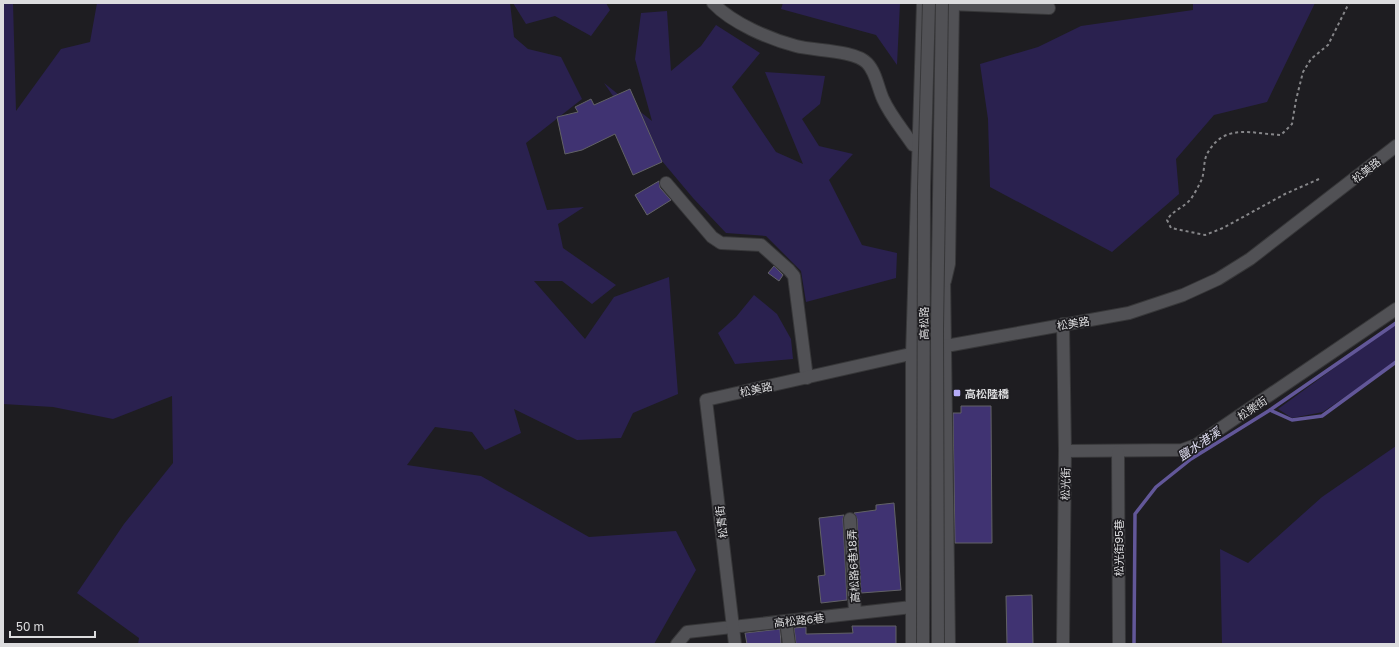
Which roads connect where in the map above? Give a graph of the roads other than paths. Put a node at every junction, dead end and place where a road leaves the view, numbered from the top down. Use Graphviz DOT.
graph roads {
  1 [pos="713,3"];
  2 [pos="916,3"];
  3 [pos="923,3"];
  4 [pos="929,3"];
  5 [pos="948,3"];
  6 [pos="1049,8"];
  7 [pos="912,145"];
  8 [pos="1396,146"];
  9 [pos="666,183"];
  10 [pos="914,280"];
  11 [pos="1396,309"];
  12 [pos="1064,324"];
  13 [pos="946,346"];
  14 [pos="912,355"];
  15 [pos="807,378"];
  16 [pos="706,400"];
  17 [pos="1065,451"];
  18 [pos="1118,452"];
  19 [pos="850,519"];
  20 [pos="912,607"];
  21 [pos="855,613"];
  22 [pos="786,621"];
  23 [pos="733,627"];
  24 [pos="677,644"];
  25 [pos="735,644"];
  26 [pos="789,644"];
  27 [pos="912,644"];
  28 [pos="922,644"];
  29 [pos="938,644"];
  30 [pos="949,644"];
  31 [pos="1063,644"];
  32 [pos="1119,644"];
  1 -- 7 [label="street"];
  2 -- 7 [label="street, 高松路"];
  3 -- 5 [label="street"];
  3 -- 10 [label="street"];
  4 -- 28 [label="street, 高松路, bridge"];
  5 -- 6 [label="street"];
  5 -- 13 [label="street, 高松路"];
  5 -- 29 [label="street, 高松路, bridge"];
  7 -- 10 [label="street, 高松路"];
  8 -- 12 [label="street, 松美路"];
  9 -- 15 [label="street"];
  10 -- 14 [label="street, 高松路"];
  11 -- 18 [label="street, 松樂街"];
  12 -- 13 [label="street, 松美路"];
  12 -- 17 [label="street, 松光街"];
  13 -- 14 [label="street, 松美路"];
  13 -- 30 [label="street, 高松路"];
  14 -- 15 [label="street, 松美路"];
  14 -- 20 [label="street, 高松路"];
  15 -- 16 [label="street, 松美路"];
  16 -- 23 [label="street, 松青街"];
  17 -- 18 [label="street, 松樂街"];
  17 -- 31 [label="street, 松光街"];
  18 -- 32 [label="street, 松光街95巷"];
  19 -- 21 [label="street, 高松路6巷18弄"];
  20 -- 21 [label="street, 高松路6巷"];
  20 -- 27 [label="street, 高松路"];
  21 -- 22 [label="street, 高松路6巷"];
  22 -- 23 [label="street, 高松路6巷"];
  22 -- 26 [label="street"];
  23 -- 24 [label="street, 高松路6巷"];
  23 -- 25 [label="street, 松青街"];
}
